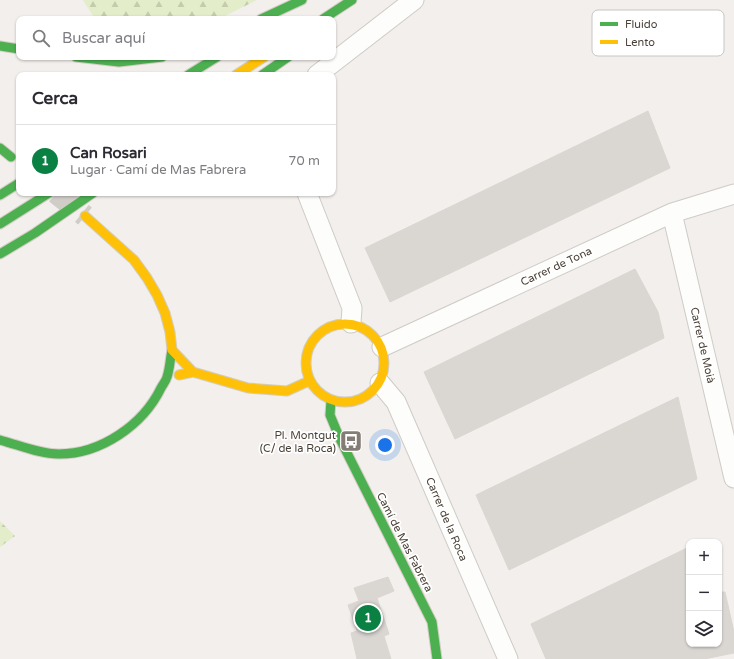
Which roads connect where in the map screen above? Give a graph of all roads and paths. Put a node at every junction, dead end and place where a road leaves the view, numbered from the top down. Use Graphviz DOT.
graph roads {
  1 [pos="302,0"];
  2 [pos="306,0"];
  3 [pos="352,0"];
  4 [pos="359,0"];
  5 [pos="414,0"];
  6 [pos="267,16"];
  7 [pos="281,16"];
  8 [pos="328,16"];
  9 [pos="336,19"];
  10 [pos="0,46"];
  11 [pos="16,49"];
  12 [pos="102,60"];
  13 [pos="136,60"];
  14 [pos="212,60"];
  15 [pos="259,60"];
  16 [pos="284,60"];
  17 [pos="193,72"];
  18 [pos="241,72"];
  19 [pos="266,72"];
  20 [pos="321,72"];
  21 [pos="0,148"];
  22 [pos="11,157"];
  23 [pos="16,185"];
  24 [pos="734,194"];
  25 [pos="0,195"];
  26 [pos="44,196"];
  27 [pos="88,196"];
  28 [pos="308,196"];
  29 [pos="672,213"];
  30 [pos="85,216"];
  31 [pos="0,224"];
  32 [pos="3,257"];
  33 [pos="351,323"];
  34 [pos="382,348"];
  35 [pos="172,350"];
  36 [pos="193,372"];
  37 [pos="166,378"];
  38 [pos="309,381"];
  39 [pos="380,383"];
  40 [pos="331,401"];
  41 [pos="12,435"];
  42 [pos="0,440"];
  43 [pos="44,453"];
  44 [pos="734,478"];
  45 [pos="437,659"];
  46 [pos="508,659"];
  1 -- 6 [label="main road"];
  2 -- 7 [label="main road"];
  3 -- 8 [label="main road"];
  4 -- 9 [label="main road"];
  5 -- 20 [label="street"];
  10 -- 11 [label="main road"];
  12 -- 13 [label="main road"];
  14 -- 17 [label="main road"];
  15 -- 18 [label="main road"];
  16 -- 19 [label="main road"];
  21 -- 22 [label="main road"];
  23 -- 25 [label="main road"];
  24 -- 29 [label="street, Carrer de Tona"];
  26 -- 31 [label="main road"];
  27 -- 32 [label="main road"];
  28 -- 33 [label="street"];
  29 -- 34 [label="street, Carrer de Tona"];
  29 -- 44 [label="street, Carrer de Moià"];
  30 -- 35 [label="main road"];
  33 -- 34 [label="main road"];
  33 -- 38 [label="main road"];
  34 -- 39 [label="main road"];
  35 -- 36 [label="main road"];
  35 -- 37 [label="main road"];
  36 -- 37 [label="main road"];
  36 -- 38 [label="main road"];
  37 -- 43 [label="main road"];
  38 -- 40 [label="main road"];
  39 -- 40 [label="main road"];
  39 -- 46 [label="street, Carrer de la Roca"];
  40 -- 45 [label="main road, Camí de Mas Fabrera"];
  41 -- 43 [label="main road"];
  42 -- 43 [label="main road"];
}
